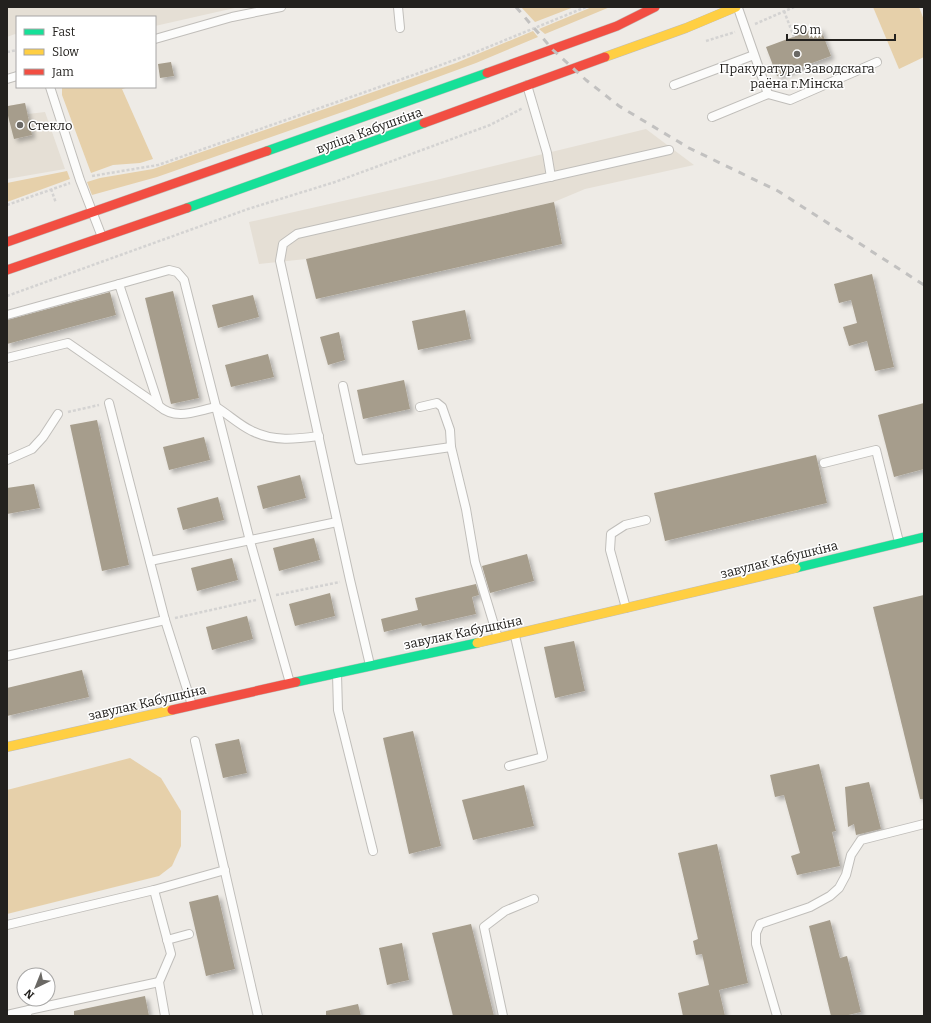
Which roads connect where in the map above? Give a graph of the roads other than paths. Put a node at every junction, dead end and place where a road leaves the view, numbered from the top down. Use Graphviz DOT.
graph roads {
  1 [pos="281,7"];
  2 [pos="398,7"];
  3 [pos="655,7"];
  4 [pos="737,7"];
  5 [pos="271,8"];
  6 [pos="400,28"];
  7 [pos="156,39"];
  8 [pos="754,55"];
  9 [pos="876,62"];
  10 [pos="528,85"];
  11 [pos="674,85"];
  12 [pos="50,88"];
  13 [pos="768,94"];
  14 [pos="712,117"];
  15 [pos="669,150"];
  16 [pos="551,177"];
  17 [pos="92,212"];
  18 [pos="102,238"];
  19 [pos="7,242"];
  20 [pos="7,270"];
  21 [pos="119,284"];
  22 [pos="7,315"];
  23 [pos="7,358"];
  24 [pos="343,386"];
  25 [pos="109,403"];
  26 [pos="159,406"];
  27 [pos="216,407"];
  28 [pos="420,407"];
  29 [pos="58,414"];
  30 [pos="319,436"];
  31 [pos="451,447"];
  32 [pos="7,460"];
  33 [pos="824,463"];
  34 [pos="646,520"];
  35 [pos="337,522"];
  36 [pos="924,537"];
  37 [pos="250,541"];
  38 [pos="899,543"];
  39 [pos="150,561"];
  40 [pos="626,609"];
  41 [pos="165,620"];
  42 [pos="515,635"];
  43 [pos="498,639"];
  44 [pos="7,656"];
  45 [pos="370,665"];
  46 [pos="338,673"];
  47 [pos="290,684"];
  48 [pos="193,706"];
  49 [pos="195,741"];
  50 [pos="7,747"];
  51 [pos="509,766"];
  52 [pos="924,824"];
  53 [pos="373,851"];
  54 [pos="225,870"];
  55 [pos="154,890"];
  56 [pos="534,899"];
  57 [pos="7,925"];
  58 [pos="189,934"];
  59 [pos="167,940"];
  60 [pos="158,982"];
  61 [pos="28,1013"];
  62 [pos="7,1015"];
  63 [pos="165,1016"];
  64 [pos="258,1016"];
  65 [pos="503,1016"];
  66 [pos="777,1016"];
  1 -- 5 [label="lane"];
  2 -- 6 [label="lane"];
  3 -- 17 [label="main road, вуліца Кабушкіна"];
  4 -- 8 [label="lane"];
  4 -- 10 [label="main road, вуліца Кабушкіна"];
  5 -- 7 [label="lane"];
  8 -- 11 [label="lane"];
  8 -- 13 [label="lane"];
  9 -- 13 [label="lane"];
  10 -- 16 [label="lane"];
  10 -- 18 [label="main road, вуліца Кабушкіна"];
  12 -- 17 [label="lane"];
  13 -- 14 [label="lane"];
  15 -- 16 [label="lane"];
  16 -- 30 [label="lane"];
  17 -- 18 [label="lane"];
  17 -- 19 [label="main road, вуліца Кабушкіна"];
  18 -- 20 [label="main road, вуліца Кабушкіна"];
  21 -- 22 [label="lane"];
  21 -- 26 [label="lane"];
  21 -- 27 [label="lane"];
  23 -- 26 [label="lane"];
  24 -- 31 [label="lane"];
  25 -- 39 [label="lane"];
  26 -- 27 [label="lane"];
  27 -- 30 [label="lane"];
  27 -- 37 [label="lane"];
  28 -- 31 [label="lane"];
  29 -- 32 [label="lane"];
  30 -- 35 [label="lane"];
  31 -- 43 [label="lane"];
  33 -- 38 [label="lane"];
  34 -- 40 [label="lane"];
  35 -- 37 [label="lane"];
  35 -- 45 [label="lane"];
  36 -- 38 [label="main road, завулак Кабушкіна"];
  37 -- 39 [label="lane"];
  37 -- 47 [label="lane"];
  38 -- 40 [label="main road, завулак Кабушкіна"];
  39 -- 41 [label="lane"];
  40 -- 42 [label="main road, завулак Кабушкіна"];
  41 -- 44 [label="lane"];
  41 -- 48 [label="lane"];
  42 -- 43 [label="main road, завулак Кабушкіна"];
  42 -- 51 [label="lane"];
  43 -- 45 [label="main road, завулак Кабушкіна"];
  45 -- 46 [label="main road, завулак Кабушкіна"];
  46 -- 47 [label="main road, завулак Кабушкіна"];
  46 -- 53 [label="lane"];
  47 -- 48 [label="main road, завулак Кабушкіна"];
  48 -- 50 [label="main road, завулак Кабушкіна"];
  49 -- 54 [label="lane"];
  52 -- 66 [label="lane"];
  54 -- 55 [label="lane"];
  54 -- 64 [label="lane"];
  55 -- 57 [label="lane"];
  55 -- 59 [label="lane"];
  56 -- 65 [label="lane"];
  58 -- 59 [label="lane"];
  59 -- 60 [label="lane"];
  60 -- 61 [label="lane"];
  60 -- 63 [label="lane"];
  61 -- 62 [label="lane"];
}
